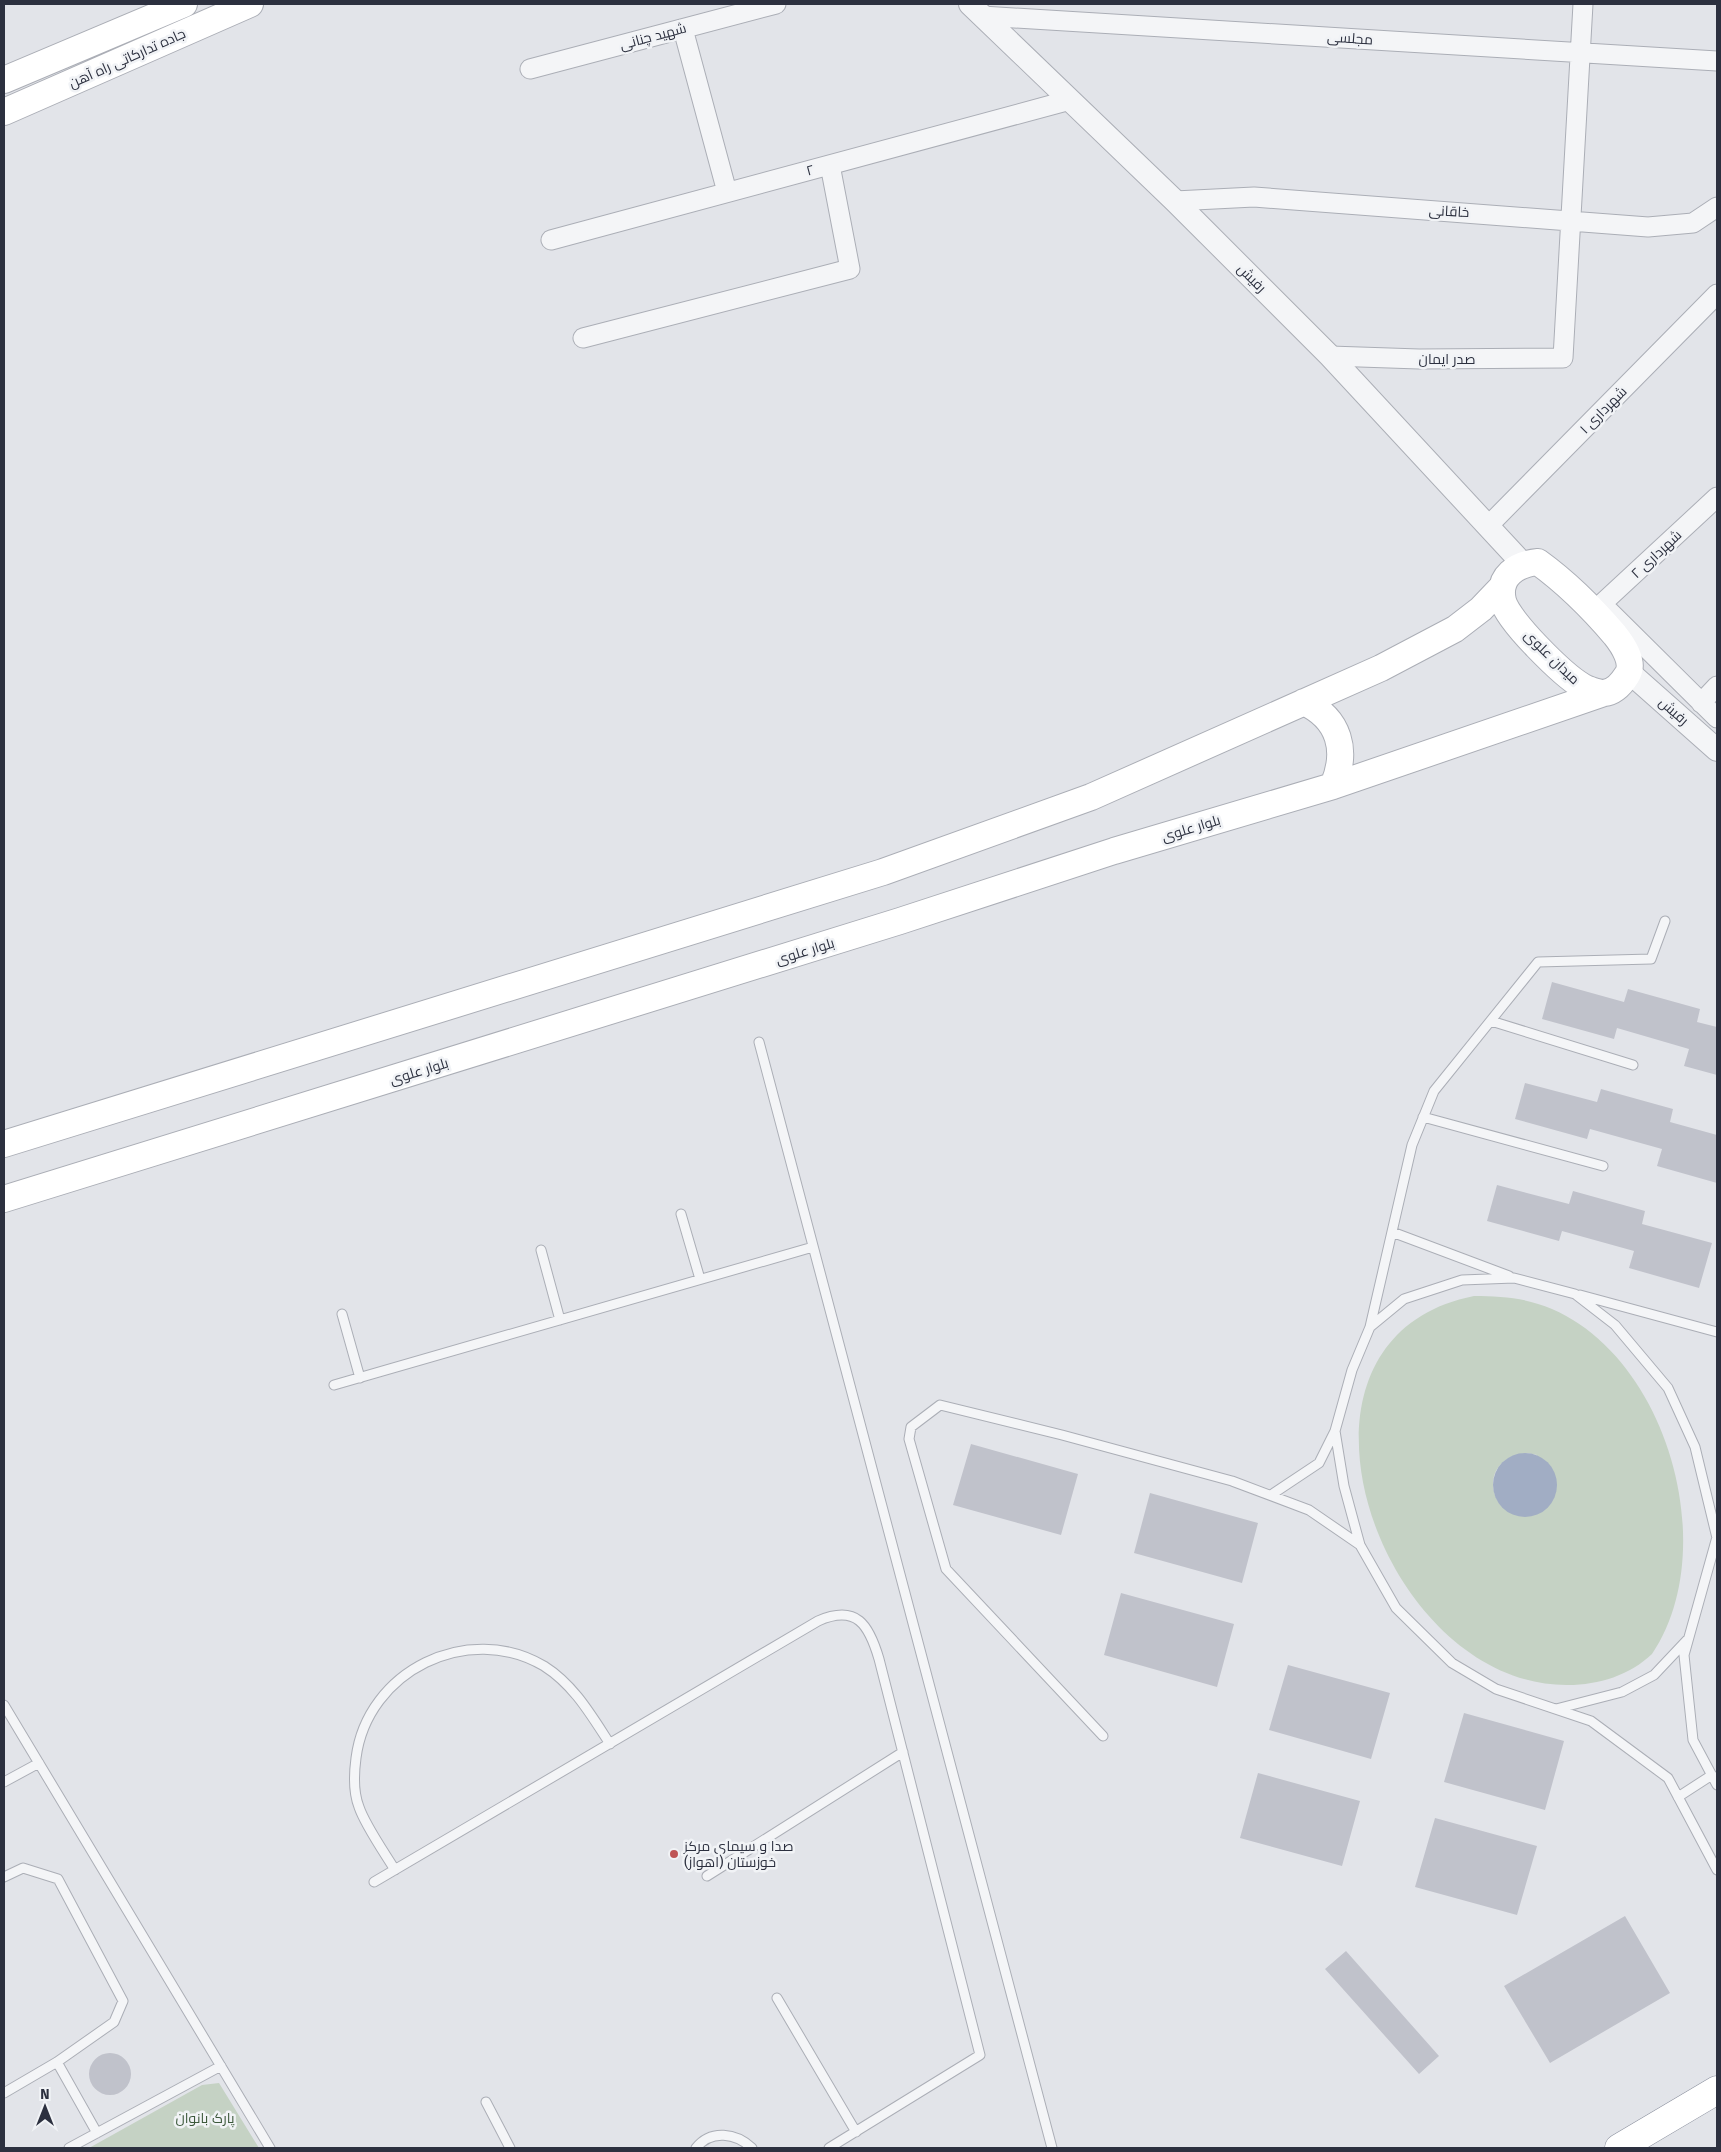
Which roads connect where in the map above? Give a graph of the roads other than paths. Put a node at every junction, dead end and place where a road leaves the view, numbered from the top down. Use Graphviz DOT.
graph roads {
  1 [pos="184,4"];
  2 [pos="250,4"];
  3 [pos="776,4"];
  4 [pos="1583,4"];
  5 [pos="976,10"];
  6 [pos="683,28"];
  7 [pos="1581,53"];
  8 [pos="1717,61"];
  9 [pos="530,69"];
  10 [pos="4,80"];
  11 [pos="1070,100"];
  12 [pos="4,112"];
  13 [pos="830,165"];
  14 [pos="727,192"];
  15 [pos="1175,201"];
  16 [pos="1717,207"];
  17 [pos="1571,222"];
  18 [pos="550,240"];
  19 [pos="1717,294"];
  20 [pos="583,338"];
  21 [pos="1330,356"];
  22 [pos="1717,497"];
  23 [pos="1489,526"];
  24 [pos="1523,564"];
  25 [pos="1502,587"];
  26 [pos="1598,608"];
  27 [pos="1629,672"];
  28 [pos="1717,686"];
  29 [pos="1604,693"];
  30 [pos="1304,702"];
  31 [pos="1701,703"];
  32 [pos="1717,718"];
  33 [pos="1717,750"];
  34 [pos="1333,786"];
  35 [pos="1664,921"];
  36 [pos="1490,1021"];
  37 [pos="759,1042"];
  38 [pos="1633,1065"];
  39 [pos="1423,1117"];
  40 [pos="4,1144"];
  41 [pos="1603,1166"];
  42 [pos="4,1199"];
  43 [pos="681,1214"];
  44 [pos="1392,1232"];
  45 [pos="813,1247"];
  46 [pos="541,1250"];
  47 [pos="1514,1278"];
  48 [pos="700,1279"];
  49 [pos="1575,1294"];
  50 [pos="342,1314"];
  51 [pos="560,1320"];
  52 [pos="1370,1327"];
  53 [pos="1717,1332"];
  54 [pos="360,1378"];
  55 [pos="334,1385"];
  56 [pos="1335,1431"];
  57 [pos="1271,1496"];
  58 [pos="1717,1538"];
  59 [pos="1360,1545"];
  60 [pos="1689,1638"];
  61 [pos="4,1705"];
  62 [pos="1556,1709"];
  63 [pos="1103,1736"];
  64 [pos="610,1744"];
  65 [pos="903,1752"];
  66 [pos="38,1763"];
  67 [pos="1712,1775"];
  68 [pos="4,1782"];
  69 [pos="1717,1785"];
  70 [pos="1678,1796"];
  71 [pos="394,1870"];
  72 [pos="1717,1870"];
  73 [pos="707,1876"];
  74 [pos="4,1877"];
  75 [pos="374,1882"];
  76 [pos="777,1998"];
  77 [pos="56,2062"];
  78 [pos="220,2066"];
  79 [pos="1717,2090"];
  80 [pos="4,2093"];
  81 [pos="486,2102"];
  82 [pos="856,2132"];
  83 [pos="97,2133"];
  84 [pos="68,2148"];
  85 [pos="270,2148"];
  86 [pos="510,2148"];
  87 [pos="696,2148"];
  88 [pos="752,2148"];
  89 [pos="829,2148"];
  90 [pos="1052,2148"];
  91 [pos="1619,2148"];
  1 -- 10 [label="main road, جاده تدارکاتی راه آهن"];
  2 -- 12 [label="main road, جاده تدارکاتی راه آهن"];
  3 -- 6 [label="street, شهید چنانی"];
  4 -- 7 [label="street"];
  5 -- 7 [label="street, مجلسی"];
  5 -- 11 [label="street, رفیش"];
  6 -- 9 [label="street, شهید چنانی"];
  6 -- 14 [label="street"];
  7 -- 8 [label="street, مجلسی"];
  7 -- 17 [label="street"];
  11 -- 13 [label="street, ۲"];
  11 -- 15 [label="street, رفیش"];
  13 -- 14 [label="street, ۲"];
  13 -- 20 [label="street"];
  14 -- 18 [label="street, ۲"];
  15 -- 17 [label="street, خاقانی"];
  15 -- 21 [label="street, رفیش"];
  16 -- 17 [label="street, خاقانی"];
  17 -- 21 [label="street, صدر ایمان"];
  19 -- 23 [label="street, شهرداری ۱"];
  21 -- 23 [label="street, رفیش"];
  22 -- 26 [label="street, شهرداری ۲"];
  23 -- 24 [label="street, رفیش"];
  24 -- 25 [label="main road"];
  24 -- 26 [label="main road"];
  25 -- 29 [label="main road, میدان علوی"];
  25 -- 30 [label="main road"];
  26 -- 27 [label="main road"];
  26 -- 31 [label="street"];
  27 -- 29 [label="main road"];
  27 -- 33 [label="street, رفیش"];
  28 -- 31 [label="street"];
  29 -- 34 [label="main road, بلوار علوی"];
  30 -- 34 [label="main road"];
  30 -- 40 [label="main road"];
  31 -- 32 [label="street"];
  34 -- 42 [label="main road, بلوار علوی"];
  35 -- 36 [label="lane"];
  36 -- 38 [label="lane"];
  36 -- 39 [label="lane"];
  37 -- 45 [label="lane"];
  39 -- 41 [label="lane"];
  39 -- 44 [label="lane"];
  43 -- 48 [label="lane"];
  44 -- 47 [label="lane"];
  44 -- 52 [label="lane"];
  45 -- 48 [label="lane"];
  45 -- 90 [label="lane"];
  46 -- 51 [label="lane"];
  47 -- 49 [label="lane"];
  47 -- 52 [label="lane"];
  48 -- 51 [label="lane"];
  49 -- 53 [label="lane"];
  49 -- 58 [label="lane"];
  50 -- 54 [label="lane"];
  51 -- 54 [label="lane"];
  52 -- 56 [label="lane"];
  54 -- 55 [label="lane"];
  56 -- 57 [label="lane"];
  56 -- 59 [label="lane"];
  57 -- 59 [label="lane"];
  57 -- 63 [label="lane"];
  58 -- 60 [label="lane"];
  59 -- 62 [label="lane"];
  60 -- 62 [label="lane"];
  60 -- 67 [label="lane"];
  61 -- 66 [label="lane"];
  62 -- 70 [label="lane"];
  64 -- 65 [label="lane"];
  64 -- 71 [label="lane"];
  64 -- 71 [label="lane"];
  65 -- 73 [label="lane"];
  65 -- 82 [label="lane"];
  66 -- 68 [label="lane"];
  66 -- 78 [label="lane"];
  67 -- 69 [label="lane"];
  67 -- 70 [label="lane"];
  70 -- 72 [label="lane"];
  71 -- 75 [label="lane"];
  74 -- 77 [label="lane"];
  76 -- 82 [label="lane"];
  77 -- 80 [label="lane"];
  77 -- 83 [label="lane"];
  78 -- 83 [label="lane"];
  78 -- 85 [label="lane"];
  79 -- 91 [label="highway"];
  81 -- 86 [label="lane"];
  82 -- 89 [label="lane"];
  83 -- 84 [label="lane"];
  87 -- 88 [label="lane"];
}
